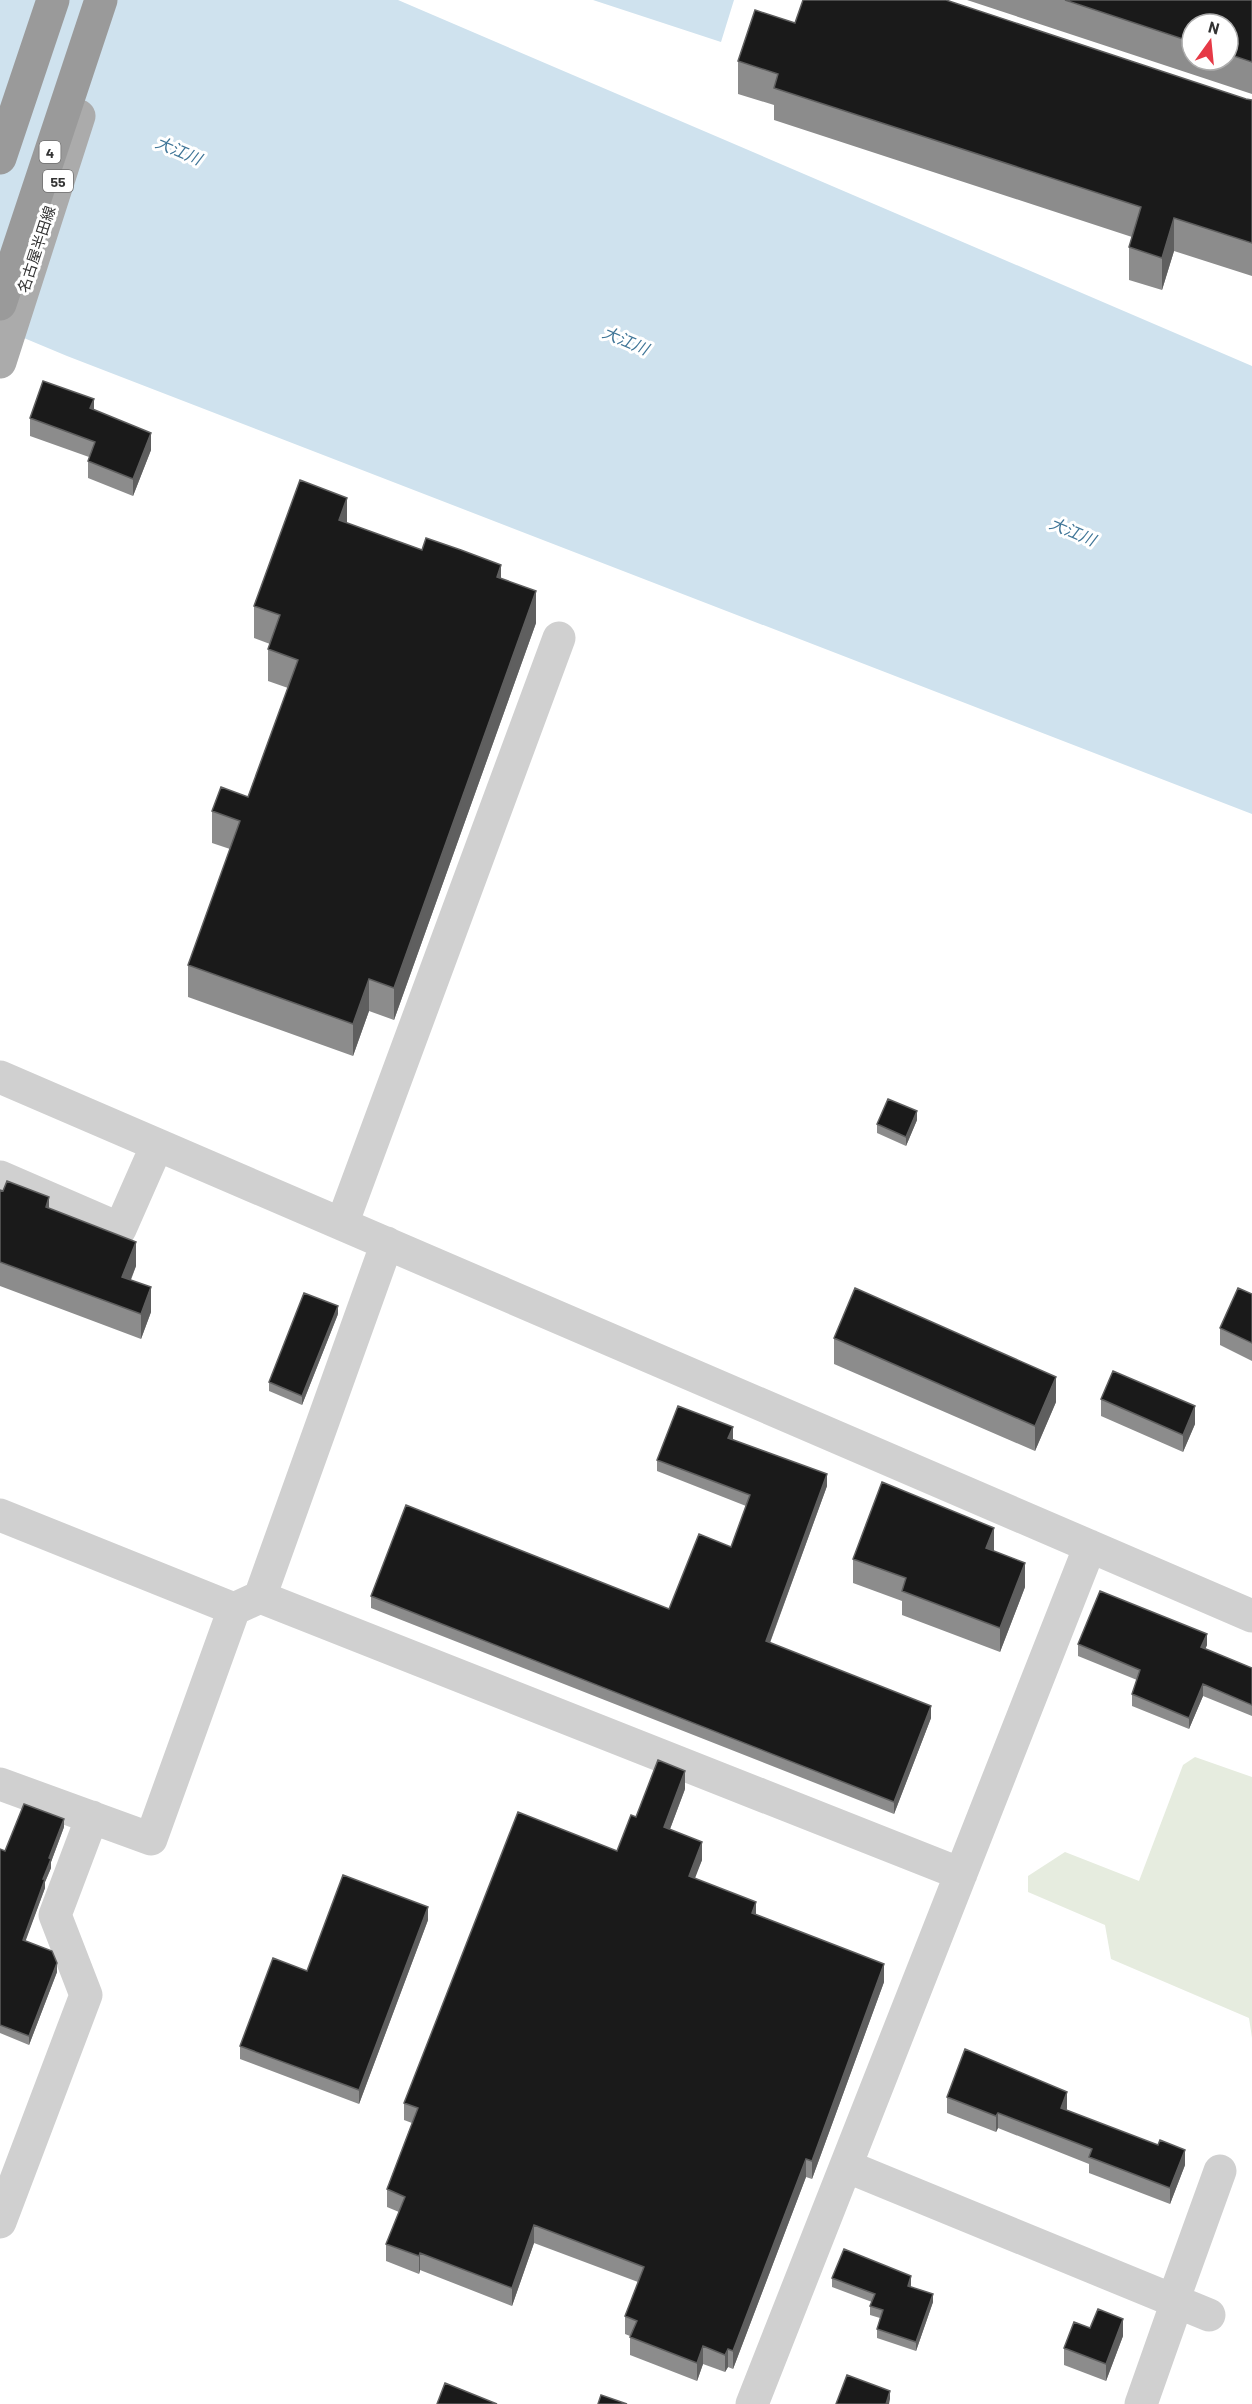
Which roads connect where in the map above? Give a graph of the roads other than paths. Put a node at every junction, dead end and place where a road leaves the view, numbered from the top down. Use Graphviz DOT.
graph roads {
  1 [pos="36,0"];
  2 [pos="53,0"];
  3 [pos="101,0"];
  4 [pos="117,0"];
  5 [pos="0,111"];
  6 [pos="0,158"];
  7 [pos="0,304"];
  8 [pos="0,362"];
  9 [pos="559,638"];
  10 [pos="0,1077"];
  11 [pos="157,1145"];
  12 [pos="0,1177"];
  13 [pos="342,1224"];
  14 [pos="387,1244"];
  15 [pos="0,1515"];
  16 [pos="1090,1546"];
  17 [pos="247,1603"];
  18 [pos="1252,1616"];
  19 [pos="0,1784"];
  20 [pos="92,1817"];
  21 [pos="961,1874"];
  22 [pos="846,2166"];
  23 [pos="1220,2171"];
  24 [pos="0,2222"];
  25 [pos="1175,2302"];
  26 [pos="1209,2315"];
  27 [pos="752,2404"];
  28 [pos="1141,2404"];
  1 -- 5 [label="main road"];
  2 -- 6 [label="highway"];
  3 -- 7 [label="highway, 4"];
  4 -- 8 [label="main road, 名古屋半田線 / 55"];
  9 -- 13 [label="street"];
  10 -- 11 [label="street"];
  11 -- 12 [label="street"];
  11 -- 13 [label="street"];
  13 -- 14 [label="street"];
  14 -- 16 [label="street"];
  14 -- 17 [label="street"];
  15 -- 17 [label="street"];
  16 -- 18 [label="street"];
  16 -- 21 [label="street"];
  17 -- 20 [label="street"];
  17 -- 21 [label="street"];
  19 -- 20 [label="street"];
  20 -- 24 [label="street"];
  21 -- 22 [label="street"];
  22 -- 25 [label="street"];
  22 -- 27 [label="street"];
  23 -- 25 [label="street"];
  25 -- 26 [label="street"];
  25 -- 28 [label="street"];
}
